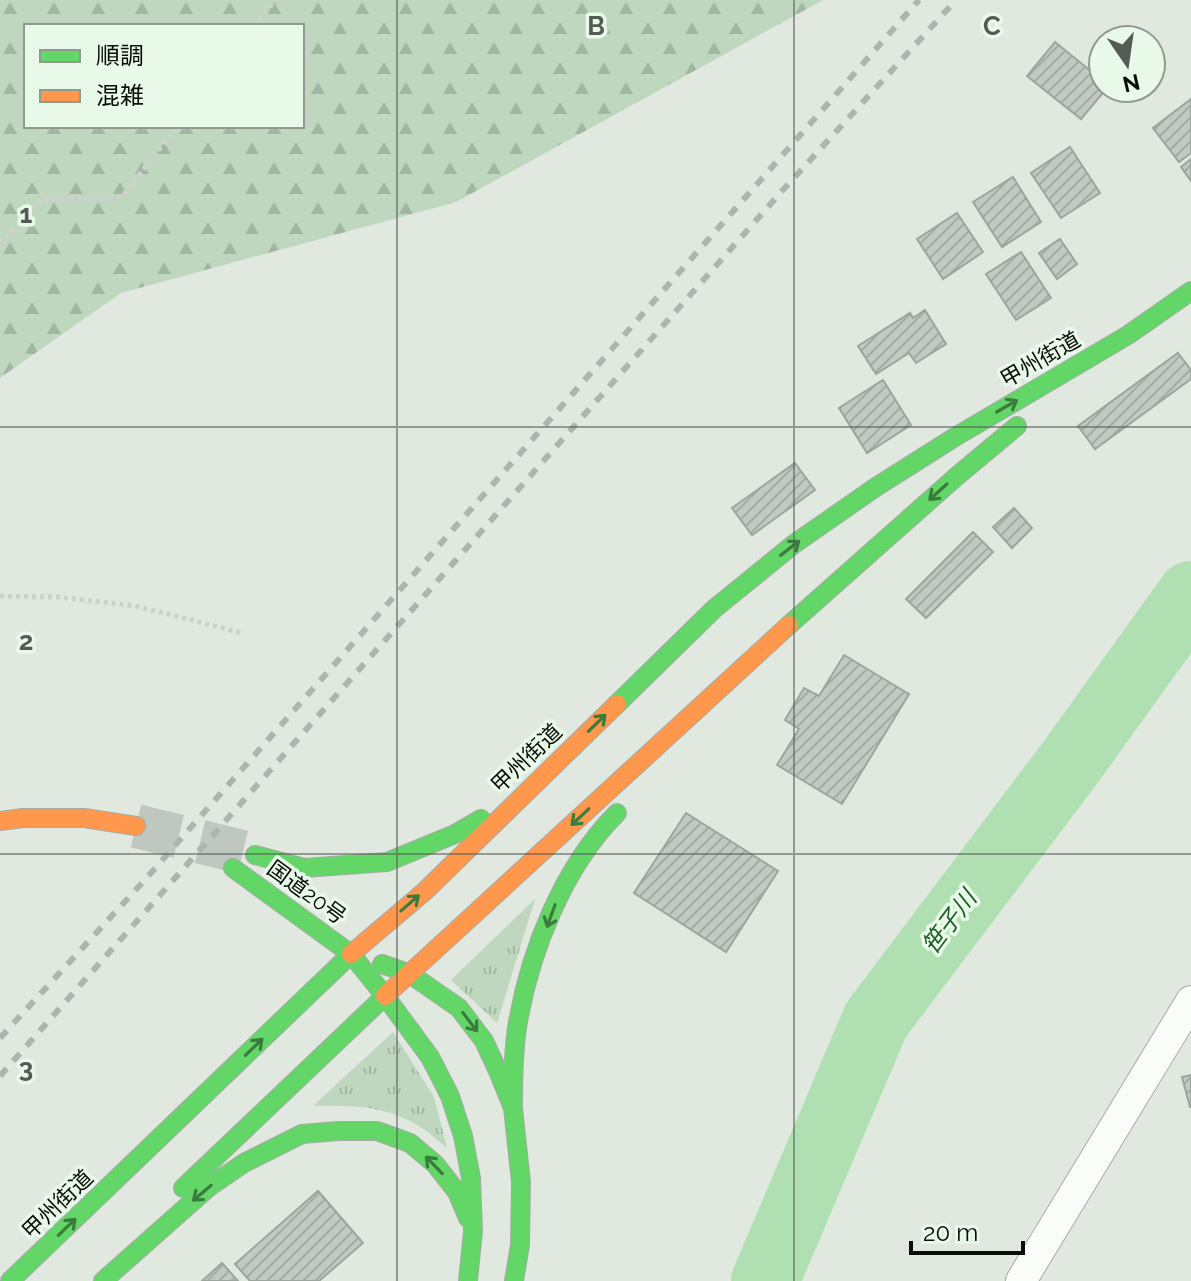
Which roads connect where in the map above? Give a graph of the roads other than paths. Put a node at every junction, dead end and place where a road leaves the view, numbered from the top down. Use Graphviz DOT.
graph roads {
  1 [pos="1191,291"];
  2 [pos="1128,335"];
  3 [pos="774,639"];
  4 [pos="657,770"];
  5 [pos="520,797"];
  6 [pos="625,804"];
  7 [pos="0,821"];
  8 [pos="136,826"];
  9 [pos="255,855"];
  10 [pos="233,868"];
  11 [pos="351,954"];
  12 [pos="410,974"];
  13 [pos="385,996"];
  14 [pos="1191,1001"];
  15 [pos="513,1108"];
  16 [pos="473,1231"];
  17 [pos="10,1281"];
  18 [pos="86,1281"];
  19 [pos="103,1281"];
  20 [pos="468,1281"];
  21 [pos="514,1281"];
  22 [pos="1021,1281"];
  1 -- 2 [label="main road, 甲州街道"];
  2 -- 3 [label="main road, 甲州街道, one-way"];
  5 -- 2 [label="main road, 甲州街道, one-way"];
  3 -- 4 [label="main road"];
  3 -- 12 [label="main road, 甲州街道, one-way"];
  5 -- 9 [label="main road"];
  11 -- 5 [label="main road, 甲州街道, one-way"];
  6 -- 15 [label="main road, one-way"];
  7 -- 8 [label="main road"];
  10 -- 11 [label="main road, 国道20号"];
  11 -- 12 [label="main road, 国道20号"];
  11 -- 13 [label="main road, 国道20号"];
  17 -- 11 [label="main road, 甲州街道, one-way"];
  12 -- 13 [label="main road, 甲州街道"];
  12 -- 15 [label="main road, 国道20号, one-way"];
  13 -- 16 [label="main road, 国道20号"];
  13 -- 18 [label="main road, 甲州街道"];
  14 -- 22 [label="street"];
  15 -- 21 [label="main road"];
  16 -- 19 [label="main road, one-way"];
  16 -- 20 [label="main road, 国道20号"];
}
